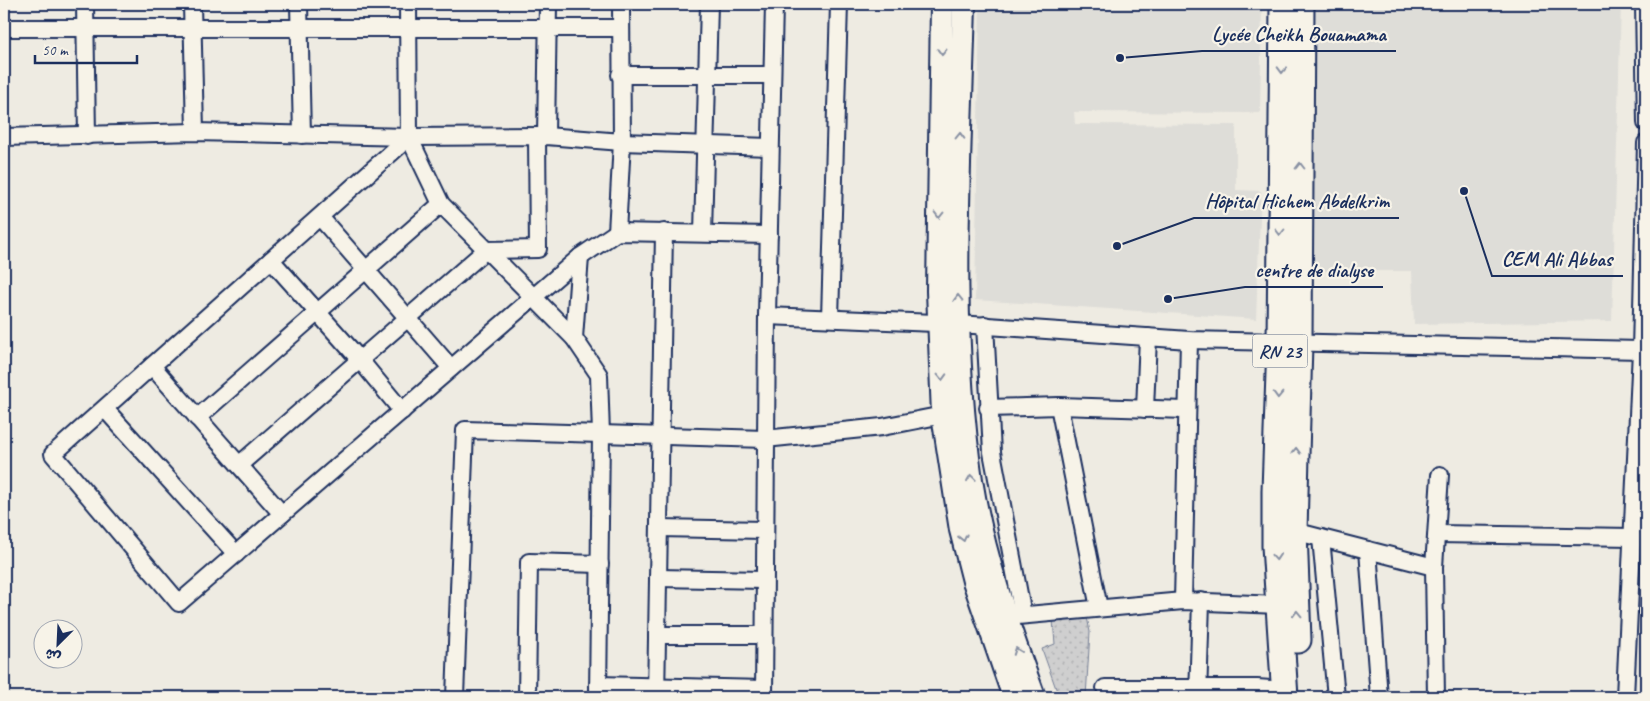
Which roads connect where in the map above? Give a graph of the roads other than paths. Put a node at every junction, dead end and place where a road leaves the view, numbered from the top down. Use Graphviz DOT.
graph roads {
  1 [pos="85,4"];
  2 [pos="192,4"];
  3 [pos="300,4"];
  4 [pos="408,4"];
  5 [pos="548,4"];
  6 [pos="621,4"];
  7 [pos="709,4"];
  8 [pos="774,4"];
  9 [pos="839,4"];
  10 [pos="942,4"];
  11 [pos="964,4"];
  12 [pos="1283,4"];
  13 [pos="1301,4"];
  14 [pos="1644,4"];
  15 [pos="300,27"];
  16 [pos="408,27"];
  17 [pos="548,27"];
  18 [pos="4,28"];
  19 [pos="86,28"];
  20 [pos="192,28"];
  21 [pos="621,28"];
  22 [pos="708,74"];
  23 [pos="620,75"];
  24 [pos="772,75"];
  25 [pos="1646,123"];
  26 [pos="195,132"];
  27 [pos="302,135"];
  28 [pos="87,136"];
  29 [pos="542,136"];
  30 [pos="4,137"];
  31 [pos="410,137"];
  32 [pos="622,142"];
  33 [pos="1646,143"];
  34 [pos="704,146"];
  35 [pos="770,147"];
  36 [pos="440,204"];
  37 [pos="320,217"];
  38 [pos="617,232"];
  39 [pos="664,232"];
  40 [pos="703,233"];
  41 [pos="769,235"];
  42 [pos="486,250"];
  43 [pos="580,258"];
  44 [pos="271,260"];
  45 [pos="367,269"];
  46 [pos="533,297"];
  47 [pos="318,312"];
  48 [pos="767,316"];
  49 [pos="408,318"];
  50 [pos="830,318"];
  51 [pos="949,323"];
  52 [pos="985,325"];
  53 [pos="1148,337"];
  54 [pos="574,338"];
  55 [pos="1189,340"];
  56 [pos="1290,343"];
  57 [pos="1641,350"];
  58 [pos="360,360"];
  59 [pos="152,366"];
  60 [pos="451,368"];
  61 [pos="1059,406"];
  62 [pos="988,408"];
  63 [pos="105,409"];
  64 [pos="1145,409"];
  65 [pos="1186,410"];
  66 [pos="402,411"];
  67 [pos="943,415"];
  68 [pos="198,418"];
  69 [pos="601,434"];
  70 [pos="660,436"];
  71 [pos="765,439"];
  72 [pos="239,465"];
  73 [pos="1440,476"];
  74 [pos="1641,479"];
  75 [pos="282,514"];
  76 [pos="659,528"];
  77 [pos="765,530"];
  78 [pos="1294,531"];
  79 [pos="1437,534"];
  80 [pos="1321,538"];
  81 [pos="1632,538"];
  82 [pos="1368,550"];
  83 [pos="236,554"];
  84 [pos="600,564"];
  85 [pos="1434,568"];
  86 [pos="658,578"];
  87 [pos="764,580"];
  88 [pos="1183,600"];
  89 [pos="1201,601"];
  90 [pos="1279,605"];
  91 [pos="1099,608"];
  92 [pos="1004,617"];
  93 [pos="657,635"];
  94 [pos="764,635"];
  95 [pos="1105,688"];
  96 [pos="598,691"];
  97 [pos="656,692"];
  98 [pos="1198,692"];
  99 [pos="764,693"];
  100 [pos="1290,695"];
  101 [pos="455,697"];
  102 [pos="527,697"];
  103 [pos="1014,697"];
  104 [pos="1034,697"];
  105 [pos="1336,697"];
  106 [pos="1379,697"];
  107 [pos="1436,697"];
  108 [pos="1625,697"];
  1 -- 19 [label="street"];
  2 -- 20 [label="street"];
  3 -- 15 [label="street"];
  4 -- 16 [label="street"];
  5 -- 17 [label="street"];
  6 -- 21 [label="street"];
  7 -- 22 [label="street"];
  8 -- 24 [label="street"];
  9 -- 50 [label="street"];
  10 -- 51 [label="main road, one-way"];
  51 -- 11 [label="main road, one-way"];
  12 -- 56 [label="main road, RN 23, one-way"];
  56 -- 13 [label="main road, RN 23, one-way"];
  14 -- 25 [label="street"];
  15 -- 16 [label="street"];
  15 -- 20 [label="street"];
  15 -- 27 [label="street"];
  16 -- 17 [label="street"];
  16 -- 31 [label="street"];
  17 -- 21 [label="street"];
  17 -- 29 [label="street"];
  18 -- 19 [label="street"];
  19 -- 20 [label="street"];
  19 -- 28 [label="street"];
  20 -- 26 [label="street"];
  21 -- 23 [label="street"];
  22 -- 23 [label="street"];
  22 -- 24 [label="street"];
  22 -- 34 [label="street"];
  23 -- 32 [label="street"];
  24 -- 35 [label="street"];
  26 -- 27 [label="street"];
  26 -- 28 [label="street"];
  27 -- 31 [label="street"];
  28 -- 30 [label="street"];
  29 -- 31 [label="street"];
  29 -- 32 [label="street"];
  29 -- 42 [label="street"];
  31 -- 36 [label="street"];
  31 -- 37 [label="street"];
  32 -- 34 [label="street"];
  32 -- 38 [label="street"];
  33 -- 57 [label="street"];
  34 -- 35 [label="street"];
  34 -- 40 [label="street"];
  35 -- 41 [label="street"];
  36 -- 42 [label="street"];
  36 -- 45 [label="street"];
  37 -- 44 [label="street"];
  37 -- 45 [label="street"];
  38 -- 39 [label="street"];
  38 -- 43 [label="street"];
  39 -- 40 [label="street"];
  39 -- 70 [label="street"];
  40 -- 41 [label="street"];
  41 -- 48 [label="street"];
  42 -- 46 [label="street"];
  42 -- 49 [label="street"];
  43 -- 46 [label="street"];
  43 -- 54 [label="street"];
  44 -- 47 [label="street"];
  44 -- 59 [label="street"];
  45 -- 47 [label="street"];
  45 -- 49 [label="street"];
  46 -- 54 [label="street"];
  46 -- 60 [label="street"];
  47 -- 58 [label="street"];
  47 -- 68 [label="street"];
  48 -- 50 [label="street"];
  48 -- 71 [label="street"];
  49 -- 58 [label="street"];
  49 -- 60 [label="street"];
  50 -- 51 [label="street"];
  51 -- 52 [label="street"];
  51 -- 67 [label="main road, one-way"];
  92 -- 51 [label="main road, one-way"];
  52 -- 53 [label="street"];
  52 -- 62 [label="street"];
  53 -- 55 [label="street"];
  53 -- 64 [label="street"];
  54 -- 69 [label="street"];
  55 -- 56 [label="street"];
  55 -- 65 [label="street"];
  56 -- 57 [label="street"];
  78 -- 56 [label="main road, RN 23, one-way"];
  56 -- 90 [label="main road, RN 23, one-way"];
  57 -- 74 [label="street"];
  58 -- 66 [label="street"];
  58 -- 72 [label="street"];
  59 -- 63 [label="street"];
  59 -- 68 [label="street"];
  60 -- 66 [label="street"];
  61 -- 62 [label="street"];
  61 -- 64 [label="street"];
  61 -- 91 [label="street"];
  62 -- 92 [label="street"];
  63 -- 83 [label="street"];
  63 -- 83 [label="street"];
  64 -- 65 [label="street"];
  65 -- 88 [label="street"];
  66 -- 75 [label="street"];
  67 -- 71 [label="street"];
  67 -- 92 [label="main road, one-way"];
  68 -- 72 [label="street"];
  69 -- 70 [label="street"];
  69 -- 84 [label="street"];
  69 -- 101 [label="street"];
  70 -- 71 [label="street"];
  70 -- 76 [label="street"];
  71 -- 77 [label="street"];
  72 -- 75 [label="street"];
  73 -- 79 [label="street"];
  74 -- 81 [label="street"];
  75 -- 83 [label="street"];
  76 -- 77 [label="street"];
  76 -- 86 [label="street"];
  77 -- 87 [label="street"];
  78 -- 80 [label="street"];
  100 -- 78 [label="main road, RN 23, one-way"];
  79 -- 81 [label="street"];
  79 -- 85 [label="street"];
  80 -- 82 [label="street"];
  80 -- 105 [label="street"];
  81 -- 108 [label="street"];
  82 -- 85 [label="street"];
  82 -- 106 [label="street"];
  84 -- 96 [label="street"];
  84 -- 102 [label="street"];
  85 -- 107 [label="street"];
  86 -- 87 [label="street"];
  86 -- 93 [label="street"];
  87 -- 94 [label="street"];
  88 -- 89 [label="street"];
  88 -- 91 [label="street"];
  89 -- 90 [label="street"];
  89 -- 98 [label="street"];
  90 -- 100 [label="main road, RN 23"];
  91 -- 92 [label="street"];
  92 -- 103 [label="main road"];
  104 -- 92 [label="main road, one-way"];
  93 -- 94 [label="street"];
  93 -- 97 [label="street"];
  94 -- 99 [label="street"];
  95 -- 98 [label="street"];
  96 -- 97 [label="street"];
  97 -- 99 [label="street"];
  98 -- 100 [label="street"];
}
